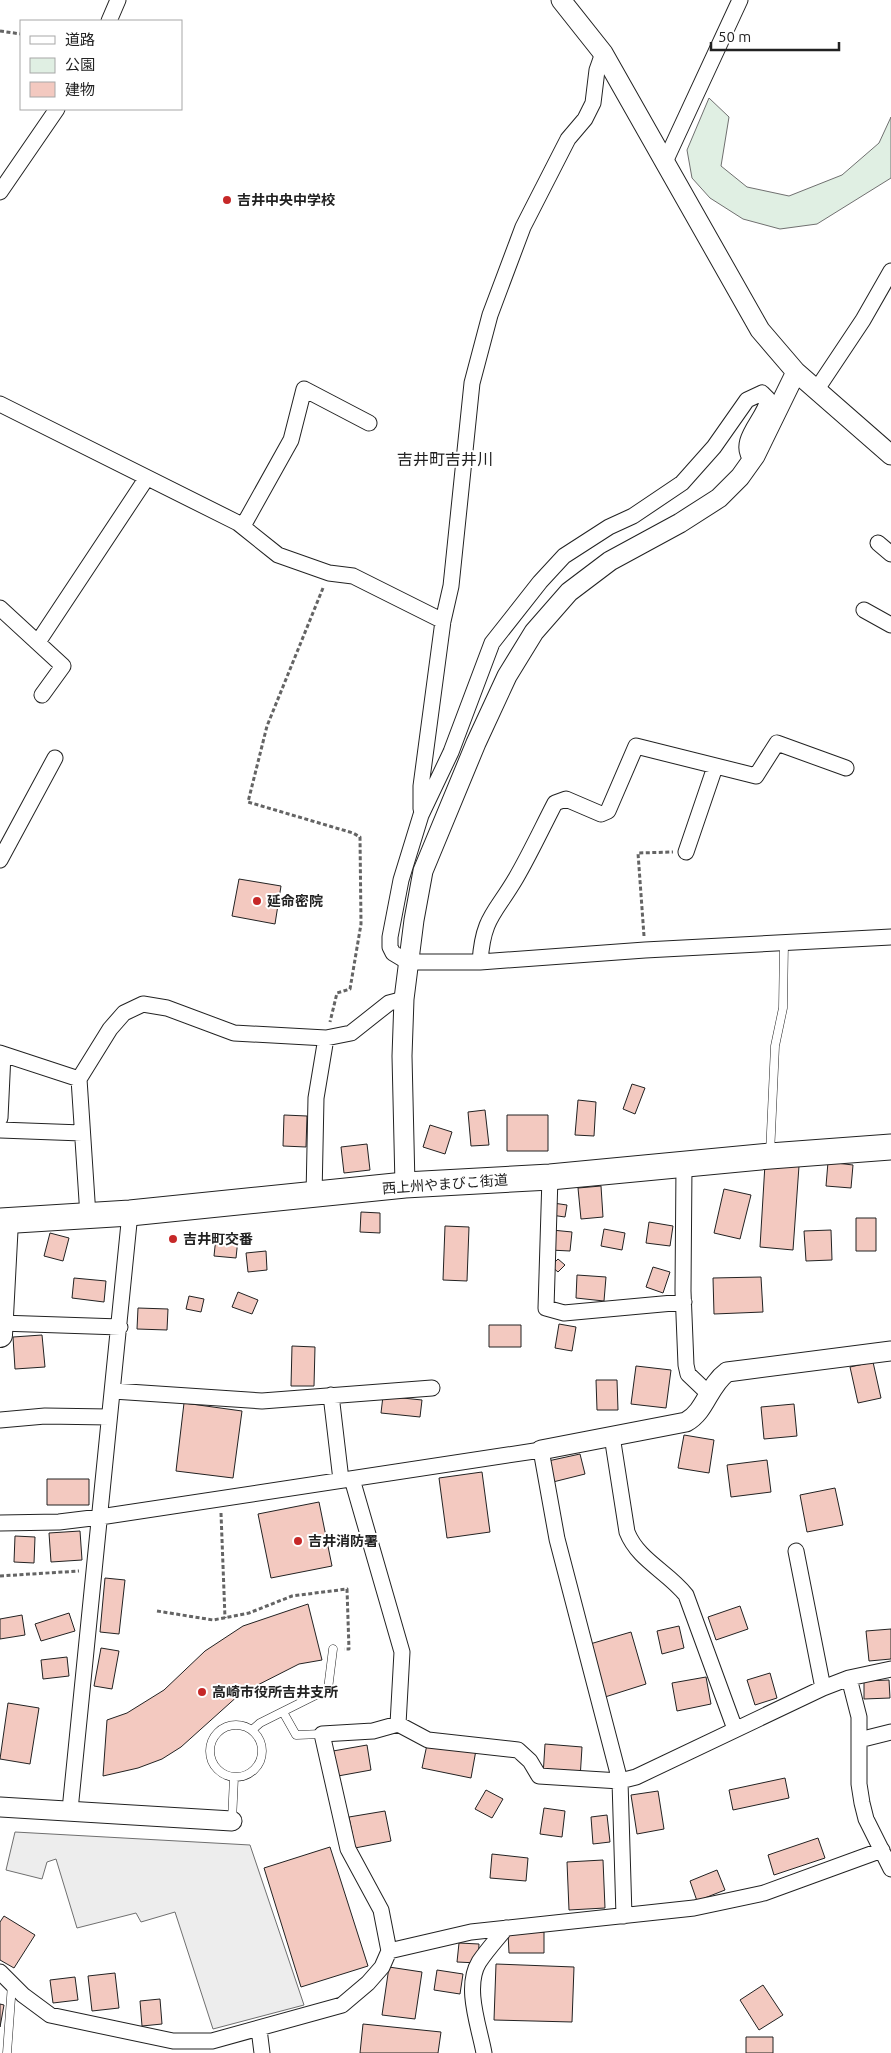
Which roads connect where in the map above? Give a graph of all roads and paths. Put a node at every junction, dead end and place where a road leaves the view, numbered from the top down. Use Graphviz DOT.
graph roads {
  1 [pos="118,0"];
  2 [pos="562,0"];
  3 [pos="740,0"];
  4 [pos="109,20"];
  5 [pos="0,31"];
  6 [pos="20,34"];
  7 [pos="603,53"];
  8 [pos="56,110"];
  9 [pos="664,164"];
  10 [pos="0,192"];
  11 [pos="891,271"];
  12 [pos="796,372"];
  13 [pos="817,389"];
  14 [pos="0,404"];
  15 [pos="369,423"];
  16 [pos="891,455"];
  17 [pos="752,460"];
  18 [pos="146,479"];
  19 [pos="243,526"];
  20 [pos="878,543"];
  21 [pos="891,554"];
  22 [pos="329,573"];
  23 [pos="0,608"];
  24 [pos="864,610"];
  25 [pos="443,621"];
  26 [pos="891,624"];
  27 [pos="38,642"];
  28 [pos="42,695"];
  29 [pos="55,758"];
  30 [pos="715,767"];
  31 [pos="846,768"];
  32 [pos="421,815"];
  33 [pos="686,852"];
  34 [pos="0,860"];
  35 [pos="891,937"];
  36 [pos="784,943"];
  37 [pos="645,950"];
  38 [pos="408,962"];
  39 [pos="480,962"];
  40 [pos="404,999"];
  41 [pos="326,1038"];
  42 [pos="2,1054"];
  43 [pos="79,1079"];
  44 [pos="0,1118"];
  45 [pos="0,1130"];
  46 [pos="82,1133"];
  47 [pos="891,1147"];
  48 [pos="770,1156"];
  49 [pos="684,1166"];
  50 [pos="550,1177"];
  51 [pos="405,1185"];
  52 [pos="314,1196"];
  53 [pos="130,1213"];
  54 [pos="88,1216"];
  55 [pos="3,1221"];
  56 [pos="684,1302"];
  57 [pos="0,1327"];
  58 [pos="120,1327"];
  59 [pos="891,1351"];
  60 [pos="432,1388"];
  61 [pos="113,1391"];
  62 [pos="709,1394"];
  63 [pos="331,1395"];
  64 [pos="109,1418"];
  65 [pos="0,1420"];
  66 [pos="612,1436"];
  67 [pos="541,1450"];
  68 [pos="346,1480"];
  69 [pos="221,1508"];
  70 [pos="100,1517"];
  71 [pos="0,1522"];
  72 [pos="796,1551"];
  73 [pos="94,1570"];
  74 [pos="0,1576"];
  75 [pos="157,1611"];
  76 [pos="225,1618"];
  77 [pos="333,1649"];
  78 [pos="342,1650"];
  79 [pos="891,1669"];
  80 [pos="849,1678"];
  81 [pos="823,1688"];
  82 [pos="283,1712"];
  83 [pos="398,1724"];
  84 [pos="735,1729"];
  85 [pos="252,1730"];
  86 [pos="891,1732"];
  87 [pos="322,1734"];
  88 [pos="859,1740"];
  89 [pos="234,1777"];
  90 [pos="620,1781"];
  91 [pos="0,1807"];
  92 [pos="70,1810"];
  93 [pos="232,1822"];
  94 [pos="882,1850"];
  95 [pos="891,1869"];
  96 [pos="624,1916"];
  97 [pos="506,1928"];
  98 [pos="389,1951"];
  99 [pos="0,1972"];
  100 [pos="12,1982"];
  101 [pos="259,2029"];
  102 [pos="7,2053"];
  103 [pos="262,2053"];
  104 [pos="484,2053"];
  1 -- 4 [label="street"];
  2 -- 7 [label="street"];
  3 -- 9 [label="street"];
  5 -- 6 [label="path"];
  7 -- 9 [label="street"];
  7 -- 25 [label="street"];
  8 -- 10 [label="street"];
  9 -- 12 [label="street"];
  11 -- 13 [label="street"];
  12 -- 13 [label="street"];
  12 -- 17 [label="street"];
  13 -- 16 [label="street"];
  14 -- 18 [label="street"];
  15 -- 19 [label="street"];
  17 -- 32 [label="street"];
  17 -- 38 [label="street"];
  18 -- 19 [label="street"];
  18 -- 27 [label="street"];
  19 -- 22 [label="street"];
  20 -- 21 [label="street"];
  22 -- 25 [label="street"];
  22 -- 41 [label="path"];
  23 -- 27 [label="street"];
  24 -- 26 [label="street"];
  25 -- 32 [label="street"];
  27 -- 28 [label="street"];
  29 -- 34 [label="street"];
  30 -- 31 [label="street"];
  30 -- 33 [label="street"];
  30 -- 39 [label="street"];
  32 -- 38 [label="street"];
  33 -- 37 [label="path"];
  35 -- 36 [label="street"];
  36 -- 37 [label="street"];
  36 -- 48 [label="lane"];
  37 -- 39 [label="street"];
  38 -- 39 [label="street"];
  38 -- 40 [label="street"];
  40 -- 41 [label="street"];
  40 -- 51 [label="street"];
  41 -- 43 [label="street"];
  41 -- 52 [label="street"];
  42 -- 43 [label="street"];
  42 -- 44 [label="street"];
  43 -- 46 [label="street"];
  45 -- 46 [label="street"];
  46 -- 54 [label="street"];
  47 -- 48 [label="highway, 西上州やまびこ街道"];
  48 -- 49 [label="highway, 西上州やまびこ街道"];
  49 -- 50 [label="highway, 西上州やまびこ街道"];
  49 -- 56 [label="street"];
  50 -- 51 [label="highway, 西上州やまびこ街道"];
  50 -- 56 [label="street"];
  51 -- 52 [label="highway, 西上州やまびこ街道"];
  52 -- 53 [label="highway, 西上州やまびこ街道"];
  53 -- 54 [label="highway, 西上州やまびこ街道"];
  53 -- 58 [label="street"];
  54 -- 55 [label="highway, 西上州やまびこ街道"];
  55 -- 57 [label="main road"];
  56 -- 62 [label="street"];
  57 -- 58 [label="street"];
  58 -- 61 [label="street"];
  59 -- 62 [label="street"];
  60 -- 63 [label="street"];
  61 -- 63 [label="street"];
  61 -- 64 [label="street"];
  62 -- 66 [label="street"];
  63 -- 68 [label="street"];
  64 -- 65 [label="street"];
  64 -- 70 [label="street"];
  66 -- 67 [label="street"];
  66 -- 84 [label="street"];
  67 -- 68 [label="street"];
  67 -- 90 [label="street"];
  68 -- 70 [label="street"];
  68 -- 83 [label="street"];
  69 -- 76 [label="path"];
  70 -- 71 [label="street"];
  70 -- 73 [label="street"];
  72 -- 81 [label="street"];
  73 -- 74 [label="path"];
  73 -- 92 [label="street"];
  75 -- 76 [label="path"];
  76 -- 78 [label="path"];
  77 -- 82 [label="lane"];
  79 -- 80 [label="street"];
  80 -- 81 [label="street"];
  80 -- 88 [label="street"];
  81 -- 84 [label="street"];
  82 -- 85 [label="lane"];
  82 -- 87 [label="lane"];
  83 -- 87 [label="street"];
  83 -- 90 [label="street"];
  84 -- 90 [label="street"];
  85 -- 89 [label="lane"];
  85 -- 89 [label="lane"];
  86 -- 88 [label="street"];
  87 -- 98 [label="street"];
  88 -- 94 [label="street"];
  89 -- 93 [label="lane"];
  90 -- 96 [label="street"];
  91 -- 92 [label="street"];
  92 -- 93 [label="street"];
  94 -- 95 [label="street"];
  94 -- 96 [label="street"];
  96 -- 97 [label="street"];
  97 -- 98 [label="street"];
  97 -- 104 [label="street"];
  98 -- 101 [label="street"];
  99 -- 100 [label="street"];
  100 -- 101 [label="street"];
  100 -- 102 [label="lane"];
  101 -- 103 [label="street"];
}
